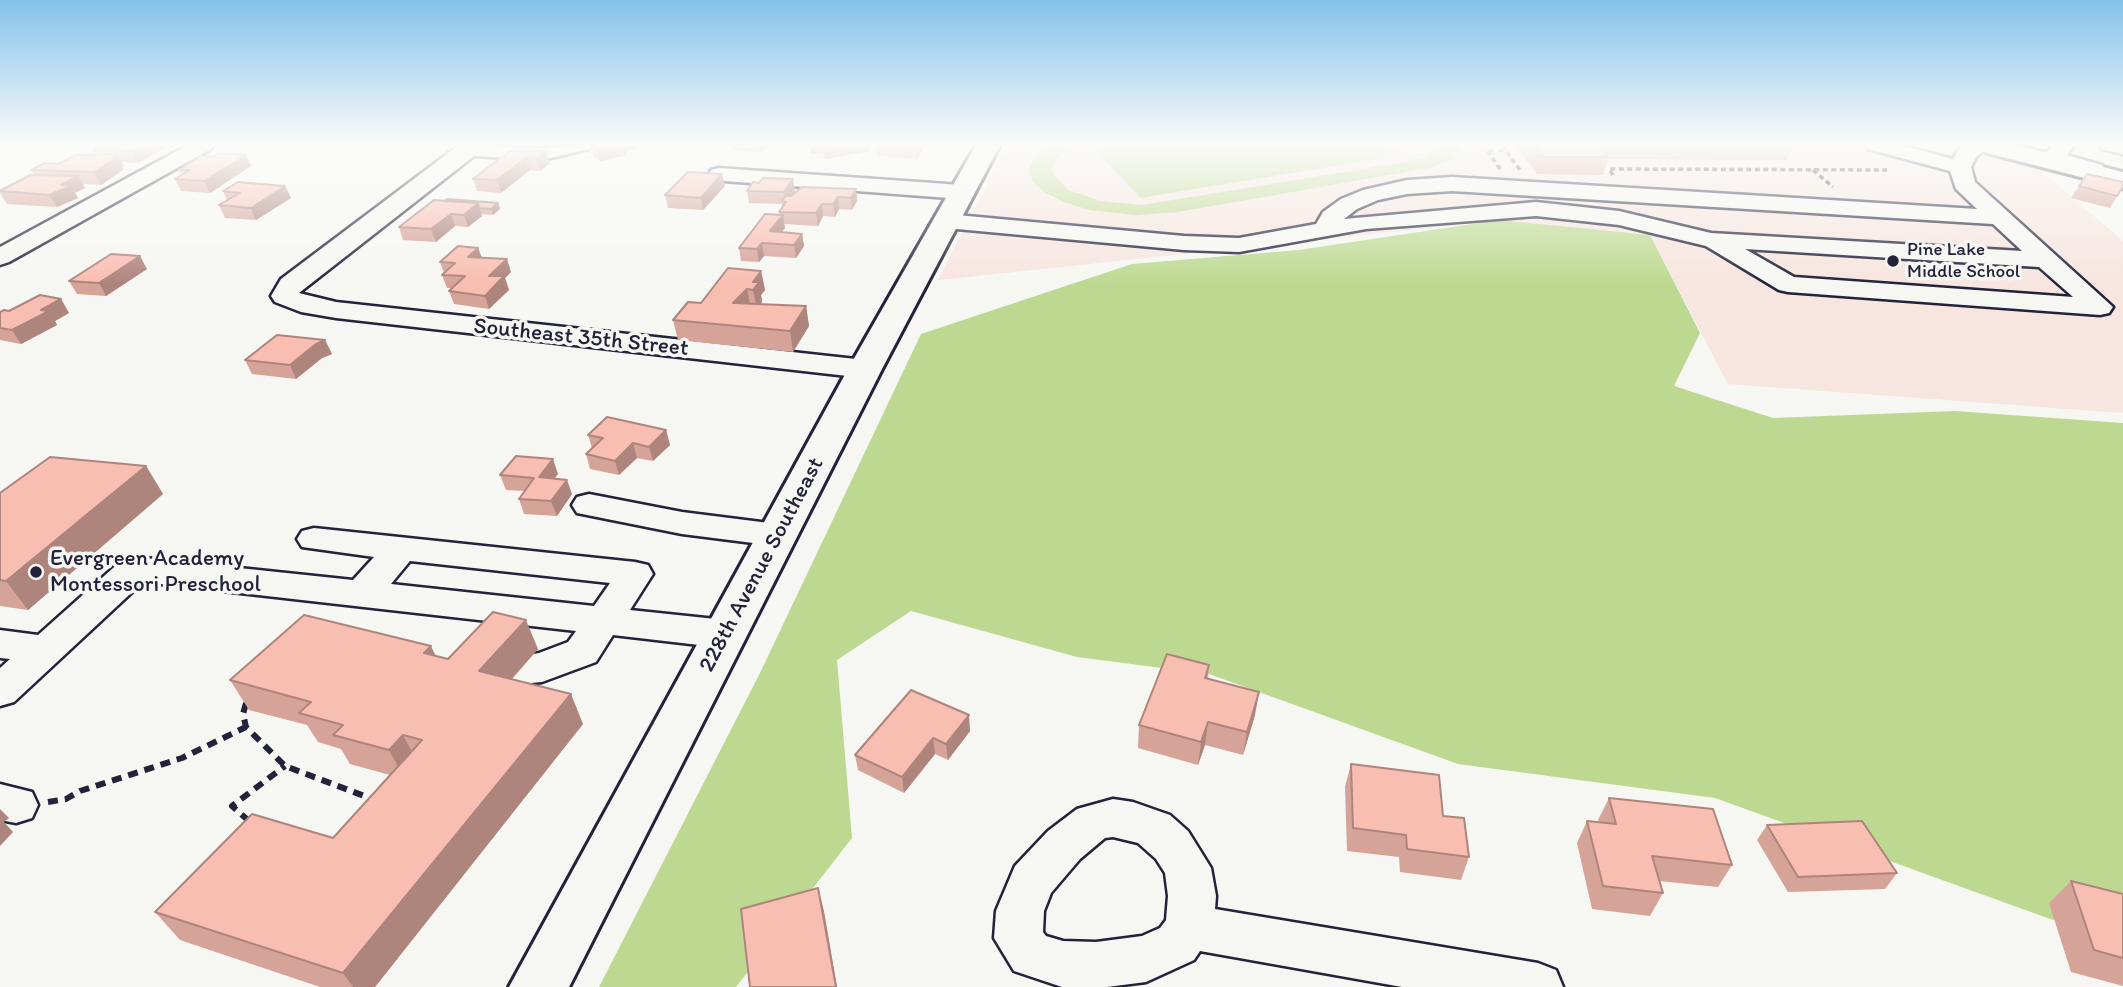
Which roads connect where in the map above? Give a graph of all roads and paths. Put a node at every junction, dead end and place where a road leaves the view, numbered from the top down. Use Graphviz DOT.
graph roads {
  1 [pos="120,191"];
  2 [pos="408,191"];
  3 [pos="949,191"];
  4 [pos="1391,191"];
  5 [pos="1567,191"];
  6 [pos="1972,191"];
  7 [pos="962,192"];
  8 [pos="2000,217"];
  9 [pos="946,221"];
  10 [pos="1327,229"];
  11 [pos="1711,240"];
  12 [pos="0,257"];
  13 [pos="2046,260"];
  14 [pos="865,369"];
  15 [pos="589,505"];
  16 [pos="777,535"];
  17 [pos="314,539"];
  18 [pos="401,548"];
  19 [pos="356,593"];
  20 [pos="489,609"];
  21 [pos="605,621"];
  22 [pos="323,622"];
  23 [pos="725,634"];
  24 [pos="0,644"];
  25 [pos="483,647"];
  26 [pos="46,650"];
  27 [pos="520,669"];
  28 [pos="252,689"];
  29 [pos="0,691"];
  30 [pos="246,727"];
  31 [pos="285,766"];
  32 [pos="377,800"];
  33 [pos="8,804"];
  34 [pos="257,828"];
  35 [pos="1189,927"];
  36 [pos="538,987"];
  37 [pos="1538,987"];
  1 -- 12 [label="street"];
  2 -- 14 [label="street, Southeast 35th Street"];
  3 -- 7 [label="street"];
  4 -- 10 [label="street"];
  5 -- 8 [label="street"];
  6 -- 8 [label="street"];
  7 -- 9 [label="main road, 228th Avenue Southeast"];
  8 -- 13 [label="street"];
  9 -- 10 [label="street"];
  9 -- 14 [label="main road, 228th Avenue Southeast"];
  10 -- 11 [label="street"];
  11 -- 13 [label="street"];
  11 -- 13 [label="street"];
  14 -- 16 [label="main road, 228th Avenue Southeast"];
  15 -- 16 [label="street"];
  16 -- 23 [label="main road, 228th Avenue Southeast"];
  17 -- 18 [label="street"];
  18 -- 19 [label="street"];
  18 -- 21 [label="street"];
  19 -- 20 [label="street"];
  19 -- 22 [label="street"];
  19 -- 26 [label="street"];
  20 -- 21 [label="street"];
  20 -- 25 [label="street"];
  21 -- 23 [label="street"];
  21 -- 27 [label="street"];
  23 -- 36 [label="main road, 228th Avenue Southeast"];
  24 -- 26 [label="street"];
  26 -- 29 [label="street"];
  28 -- 30 [label="path"];
  30 -- 31 [label="path"];
  30 -- 33 [label="path"];
  31 -- 32 [label="path"];
  31 -- 34 [label="path"];
  35 -- 37 [label="street"];
}
